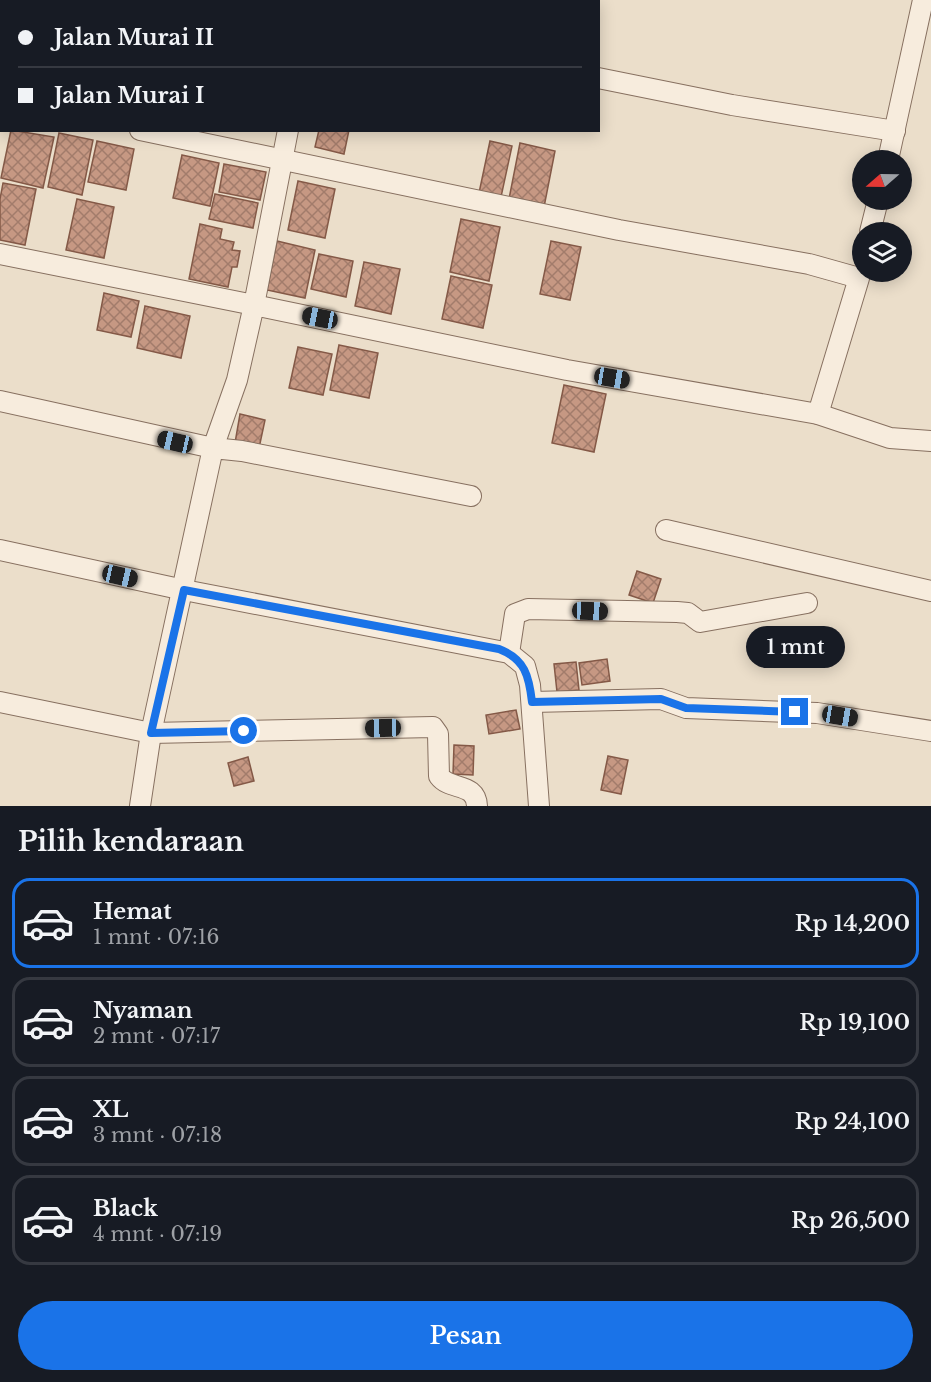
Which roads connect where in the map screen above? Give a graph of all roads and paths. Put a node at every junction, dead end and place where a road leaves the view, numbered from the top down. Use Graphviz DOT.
graph roads {
  1 [pos="923,0"];
  2 [pos="600,78"];
  3 [pos="895,131"];
  4 [pos="150,132"];
  5 [pos="288,132"];
  6 [pos="890,150"];
  7 [pos="283,159"];
  8 [pos="0,254"];
  9 [pos="852,270"];
  10 [pos="858,282"];
  11 [pos="254,305"];
  12 [pos="0,401"];
  13 [pos="818,414"];
  14 [pos="931,441"];
  15 [pos="213,448"];
  16 [pos="471,496"];
  17 [pos="666,530"];
  18 [pos="0,550"];
  19 [pos="184,590"];
  20 [pos="931,591"];
  21 [pos="807,603"];
  22 [pos="508,653"];
  23 [pos="0,702"];
  24 [pos="532,702"];
  25 [pos="931,731"];
  26 [pos="151,733"];
  27 [pos="140,806"];
  28 [pos="477,806"];
  29 [pos="539,806"];
  1 -- 3 [label="street"];
  2 -- 3 [label="street"];
  3 -- 6 [label="street"];
  4 -- 7 [label="street"];
  5 -- 7 [label="street"];
  7 -- 9 [label="street"];
  7 -- 11 [label="street"];
  8 -- 11 [label="street"];
  10 -- 13 [label="street"];
  11 -- 13 [label="street"];
  11 -- 15 [label="street"];
  12 -- 15 [label="street"];
  13 -- 14 [label="street"];
  15 -- 16 [label="street"];
  15 -- 19 [label="street"];
  17 -- 20 [label="street"];
  18 -- 19 [label="street"];
  19 -- 22 [label="street"];
  19 -- 26 [label="street"];
  21 -- 22 [label="street"];
  22 -- 24 [label="street"];
  23 -- 26 [label="street"];
  24 -- 25 [label="street"];
  24 -- 29 [label="street"];
  26 -- 27 [label="street"];
  26 -- 28 [label="street"];
}
